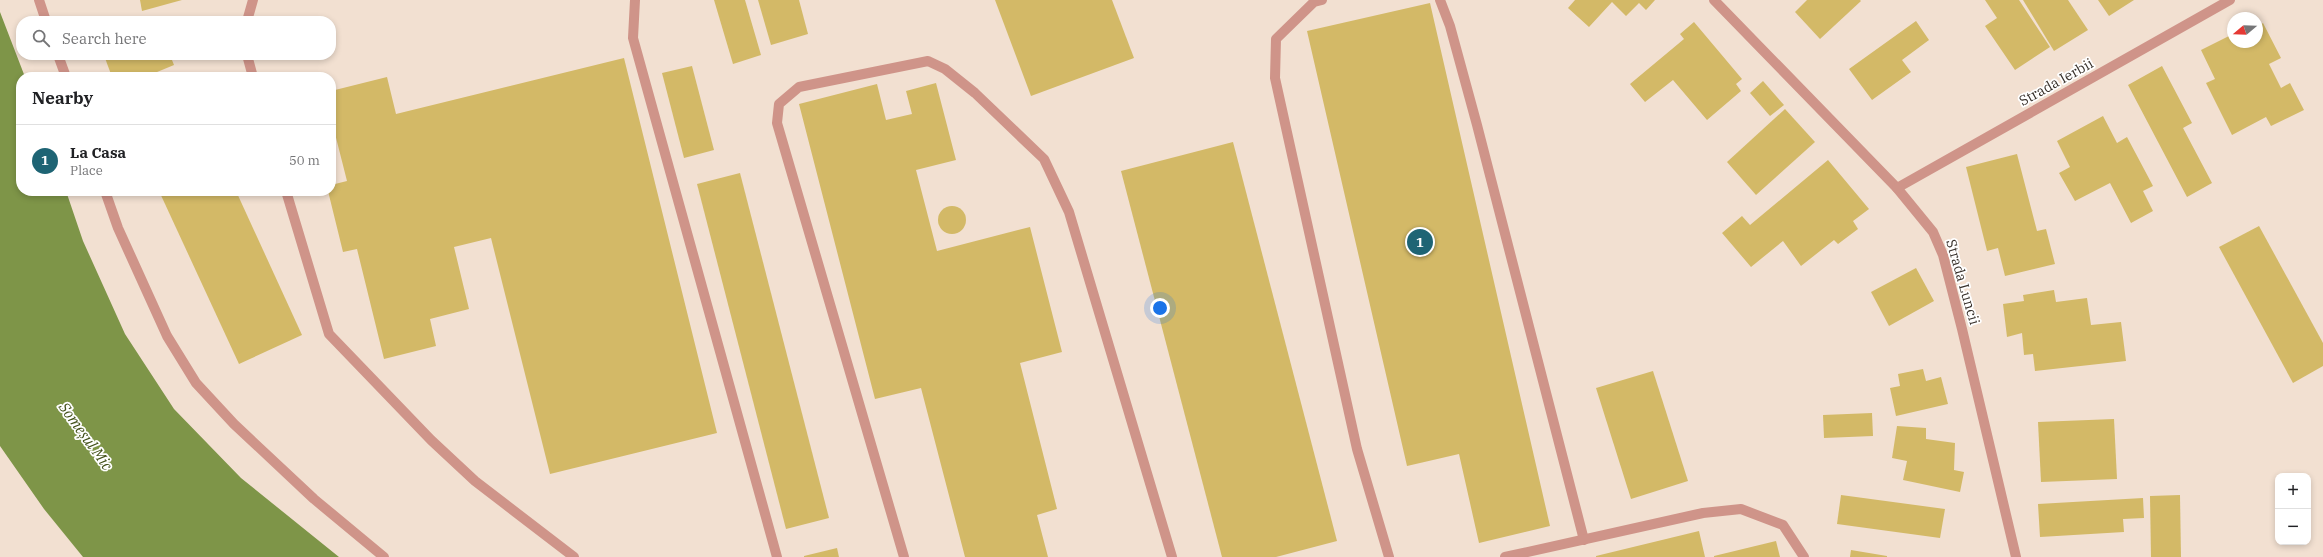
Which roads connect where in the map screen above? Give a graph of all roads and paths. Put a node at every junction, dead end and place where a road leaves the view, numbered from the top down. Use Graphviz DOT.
graph roads {
  1 [pos="39,0"];
  2 [pos="254,0"];
  3 [pos="635,0"];
  4 [pos="1322,0"];
  5 [pos="1440,0"];
  6 [pos="1714,0"];
  7 [pos="2230,0"];
  8 [pos="44,16"];
  9 [pos="249,16"];
  10 [pos="60,60"];
  11 [pos="248,60"];
  12 [pos="64,72"];
  13 [pos="252,72"];
  14 [pos="1897,188"];
  15 [pos="107,196"];
  16 [pos="288,196"];
  17 [pos="1584,540"];
  18 [pos="384,557"];
  19 [pos="574,557"];
  20 [pos="777,557"];
  21 [pos="904,557"];
  22 [pos="1172,557"];
  23 [pos="1388,557"];
  24 [pos="1505,557"];
  25 [pos="1804,557"];
  26 [pos="2016,557"];
  1 -- 8 [label="street"];
  2 -- 9 [label="street"];
  3 -- 20 [label="street"];
  4 -- 23 [label="street"];
  5 -- 17 [label="street"];
  6 -- 14 [label="street, Strada Luncii"];
  7 -- 14 [label="street, Strada Ierbii"];
  10 -- 12 [label="street"];
  11 -- 13 [label="street"];
  14 -- 26 [label="street, Strada Luncii"];
  15 -- 18 [label="street"];
  16 -- 19 [label="street"];
  17 -- 24 [label="street"];
  17 -- 25 [label="street"];
  21 -- 22 [label="street"];
}
